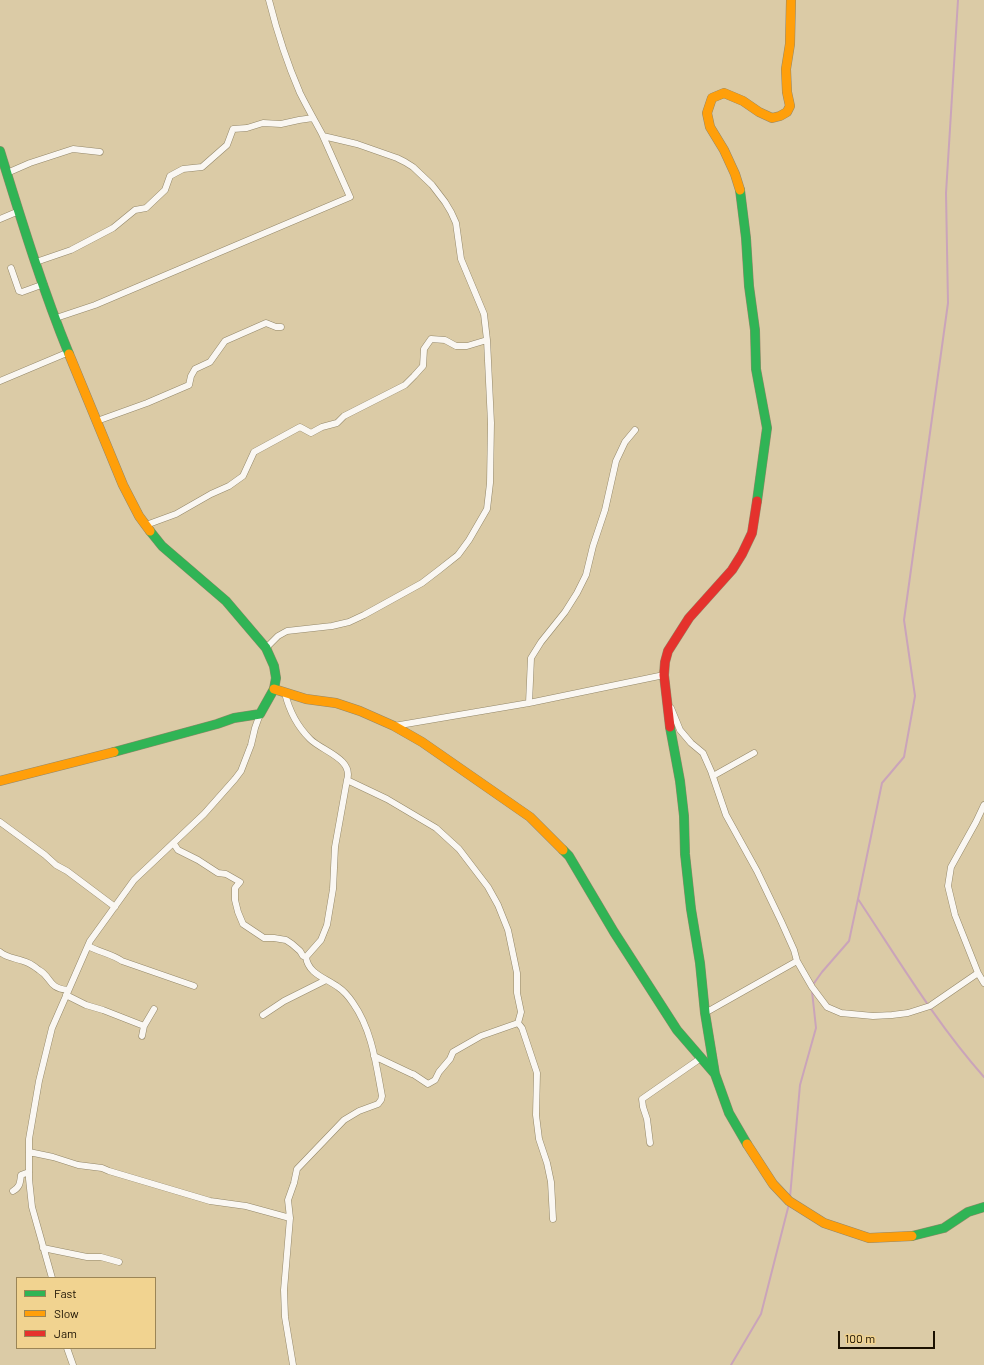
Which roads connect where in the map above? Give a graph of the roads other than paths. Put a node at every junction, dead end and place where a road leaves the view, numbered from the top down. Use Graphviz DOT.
graph roads {
  1 [pos="269,0"];
  2 [pos="791,0"];
  3 [pos="314,118"];
  4 [pos="321,132"];
  5 [pos="0,151"];
  6 [pos="100,152"];
  7 [pos="7,173"];
  8 [pos="19,211"];
  9 [pos="0,219"];
  10 [pos="36,262"];
  11 [pos="11,268"];
  12 [pos="44,284"];
  13 [pos="56,318"];
  14 [pos="281,327"];
  15 [pos="487,340"];
  16 [pos="69,352"];
  17 [pos="0,381"];
  18 [pos="97,421"];
  19 [pos="635,430"];
  20 [pos="146,525"];
  21 [pos="266,648"];
  22 [pos="664,679"];
  23 [pos="274,689"];
  24 [pos="285,692"];
  25 [pos="529,703"];
  26 [pos="260,714"];
  27 [pos="394,726"];
  28 [pos="754,753"];
  29 [pos="713,776"];
  30 [pos="347,780"];
  31 [pos="0,781"];
  32 [pos="984,805"];
  33 [pos="0,822"];
  34 [pos="174,844"];
  35 [pos="115,907"];
  36 [pos="88,946"];
  37 [pos="0,952"];
  38 [pos="306,957"];
  39 [pos="797,961"];
  40 [pos="978,973"];
  41 [pos="326,980"];
  42 [pos="984,983"];
  43 [pos="194,986"];
  44 [pos="67,993"];
  45 [pos="154,1009"];
  46 [pos="705,1013"];
  47 [pos="263,1015"];
  48 [pos="518,1023"];
  49 [pos="144,1026"];
  50 [pos="142,1036"];
  51 [pos="374,1056"];
  52 [pos="701,1058"];
  53 [pos="715,1074"];
  54 [pos="650,1143"];
  55 [pos="29,1152"];
  56 [pos="29,1172"];
  57 [pos="13,1191"];
  58 [pos="984,1207"];
  59 [pos="290,1218"];
  60 [pos="553,1219"];
  61 [pos="43,1248"];
  62 [pos="119,1262"];
  63 [pos="52,1277"];
  64 [pos="68,1349"];
  65 [pos="72,1365"];
  66 [pos="293,1365"];
  1 -- 3 [label="street"];
  2 -- 22 [label="street"];
  3 -- 4 [label="street"];
  3 -- 10 [label="street"];
  4 -- 13 [label="street"];
  4 -- 15 [label="street"];
  5 -- 7 [label="street"];
  6 -- 7 [label="street"];
  7 -- 8 [label="street"];
  8 -- 9 [label="street"];
  8 -- 10 [label="street"];
  10 -- 12 [label="street"];
  11 -- 12 [label="street"];
  12 -- 13 [label="street"];
  13 -- 16 [label="street"];
  14 -- 18 [label="street"];
  15 -- 20 [label="street"];
  15 -- 21 [label="street"];
  16 -- 17 [label="street"];
  16 -- 18 [label="street"];
  18 -- 20 [label="street"];
  19 -- 25 [label="street"];
  20 -- 21 [label="street"];
  21 -- 23 [label="street"];
  22 -- 25 [label="street"];
  22 -- 29 [label="street"];
  22 -- 46 [label="street"];
  23 -- 24 [label="street"];
  23 -- 26 [label="street"];
  24 -- 27 [label="street"];
  24 -- 30 [label="street"];
  25 -- 27 [label="street"];
  26 -- 31 [label="street"];
  26 -- 34 [label="street"];
  27 -- 52 [label="street"];
  28 -- 29 [label="street"];
  29 -- 39 [label="street"];
  30 -- 38 [label="street"];
  30 -- 48 [label="street"];
  32 -- 40 [label="street"];
  33 -- 35 [label="street"];
  34 -- 35 [label="street"];
  34 -- 38 [label="street"];
  35 -- 36 [label="street"];
  36 -- 43 [label="street"];
  36 -- 44 [label="street"];
  37 -- 44 [label="street"];
  38 -- 41 [label="street"];
  39 -- 40 [label="street"];
  39 -- 46 [label="street"];
  40 -- 42 [label="street"];
  41 -- 47 [label="street"];
  41 -- 51 [label="street"];
  44 -- 49 [label="street"];
  44 -- 55 [label="street"];
  45 -- 49 [label="street"];
  46 -- 53 [label="street"];
  48 -- 51 [label="street"];
  48 -- 60 [label="street"];
  49 -- 50 [label="street"];
  51 -- 59 [label="street"];
  52 -- 53 [label="street"];
  52 -- 54 [label="street"];
  53 -- 58 [label="street"];
  55 -- 56 [label="street"];
  55 -- 59 [label="street"];
  56 -- 57 [label="street"];
  56 -- 61 [label="street"];
  59 -- 66 [label="street"];
  61 -- 62 [label="street"];
  61 -- 63 [label="street"];
  64 -- 65 [label="street"];
}
